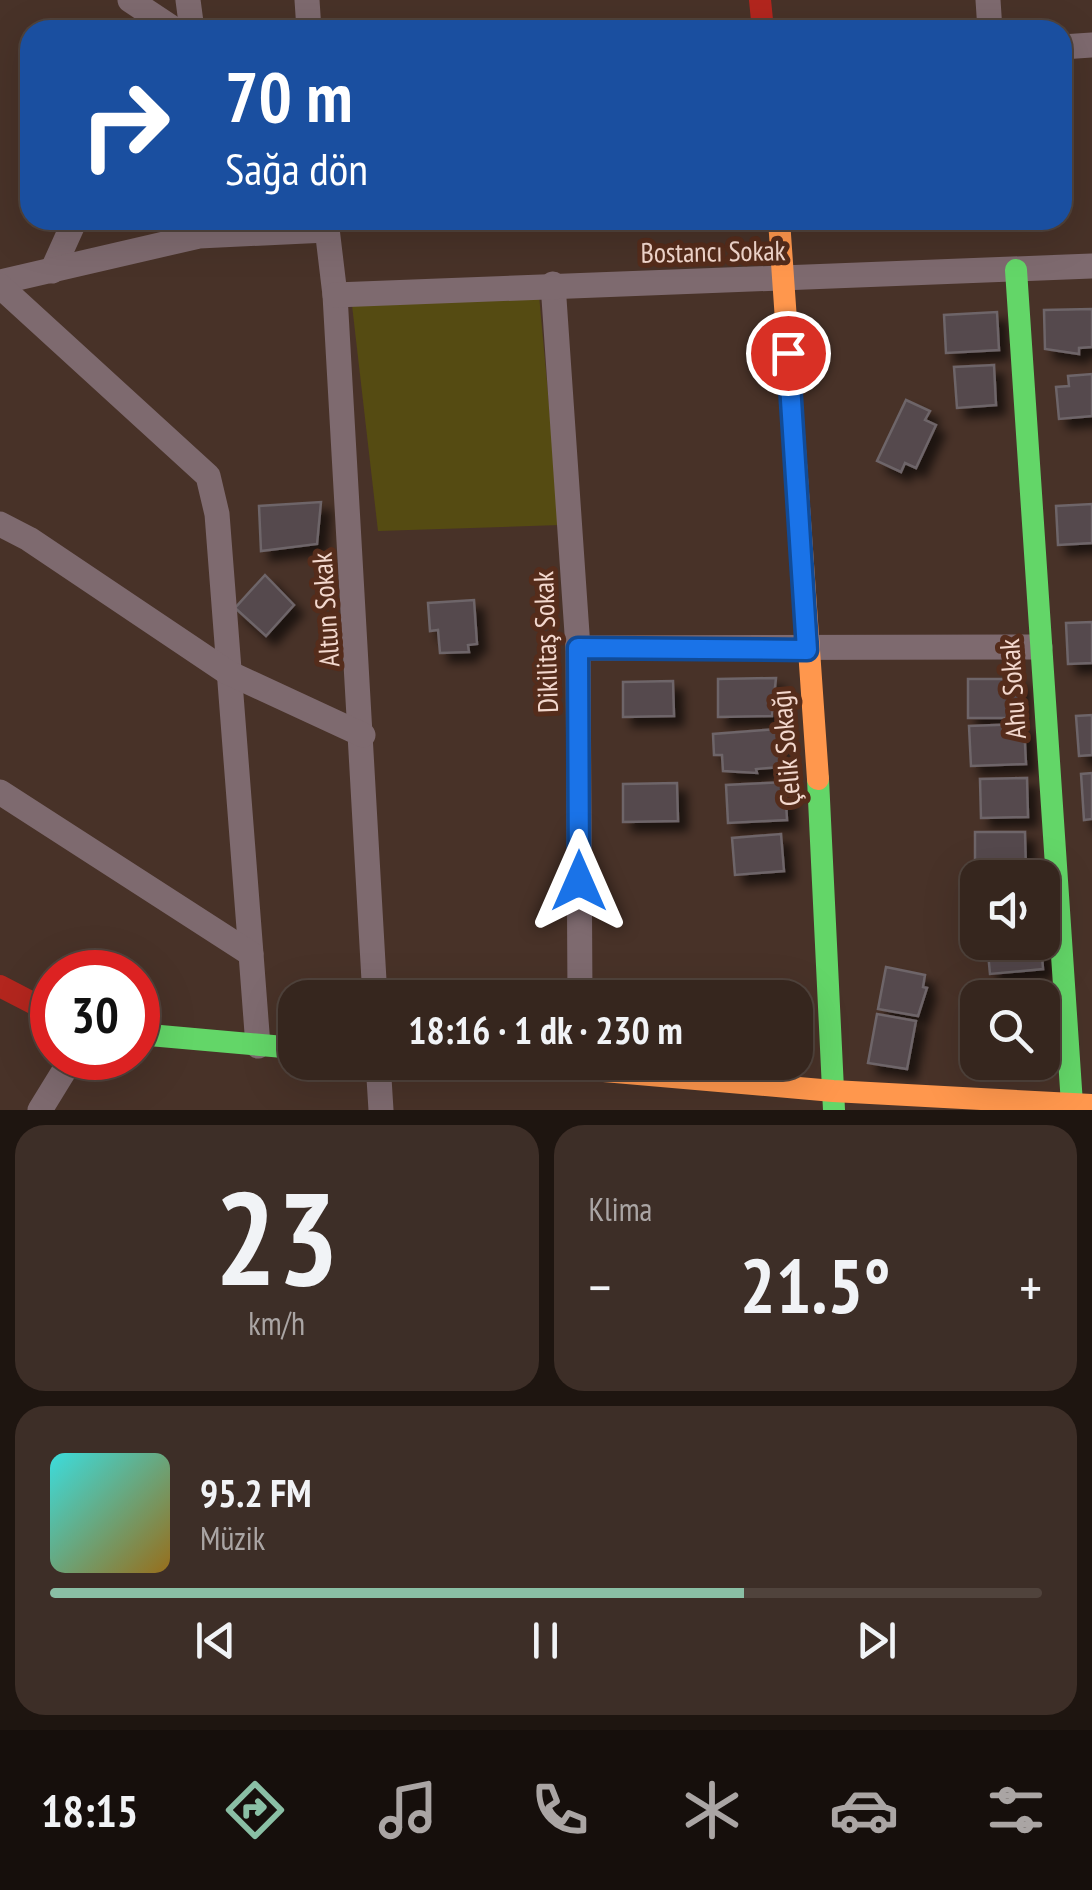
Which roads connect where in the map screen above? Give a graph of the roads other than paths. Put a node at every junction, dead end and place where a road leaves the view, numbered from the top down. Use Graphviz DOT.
graph roads {
  1 [pos="130,0"];
  2 [pos="155,20"];
  3 [pos="70,230"];
  4 [pos="268,230"];
  5 [pos="327,230"];
  6 [pos="779,230"];
  7 [pos="1092,266"];
  8 [pos="1016,270"];
  9 [pos="52,271"];
  10 [pos="783,279"];
  11 [pos="0,284"];
  12 [pos="553,284"];
  13 [pos="335,295"];
  14 [pos="0,524"];
  15 [pos="1040,647"];
  16 [pos="578,648"];
  17 [pos="807,650"];
  18 [pos="228,672"];
  19 [pos="363,735"];
  20 [pos="0,792"];
  21 [pos="251,954"];
  22 [pos="374,980"];
  23 [pos="580,980"];
  24 [pos="0,986"];
  25 [pos="30,1002"];
  26 [pos="160,1036"];
  27 [pos="258,1046"];
  28 [pos="278,1047"];
  29 [pos="58,1080"];
  30 [pos="380,1080"];
  31 [pos="689,1080"];
  32 [pos="834,1100"];
  33 [pos="1082,1105"];
  34 [pos="40,1110"];
  35 [pos="382,1110"];
  1 -- 2 [label="street"];
  3 -- 9 [label="street"];
  4 -- 9 [label="street"];
  5 -- 13 [label="street, Altun Sokak"];
  6 -- 10 [label="street, Çelik Sokağı"];
  7 -- 8 [label="street, Bostancı Sokak"];
  8 -- 10 [label="street, Bostancı Sokak"];
  8 -- 15 [label="street, Ahu Sokak"];
  9 -- 11 [label="street"];
  10 -- 12 [label="street, Bostancı Sokak"];
  10 -- 17 [label="street, Çelik Sokağı"];
  11 -- 18 [label="street"];
  12 -- 13 [label="street, Bostancı Sokak"];
  12 -- 16 [label="street, Dikilitaş Sokak"];
  13 -- 19 [label="street, Altun Sokak"];
  14 -- 18 [label="street"];
  15 -- 17 [label="street"];
  15 -- 33 [label="street, Ahu Sokak"];
  16 -- 17 [label="street"];
  16 -- 23 [label="street, Dikilitaş Sokak"];
  17 -- 32 [label="street, Çelik Sokağı"];
  18 -- 19 [label="street"];
  18 -- 21 [label="street"];
  19 -- 22 [label="street, Altun Sokak"];
  20 -- 21 [label="street"];
  21 -- 27 [label="street"];
  24 -- 25 [label="street"];
  26 -- 27 [label="street"];
  27 -- 28 [label="street"];
  29 -- 34 [label="street"];
  30 -- 35 [label="street"];
  31 -- 32 [label="street"];
  32 -- 33 [label="street"];
}
